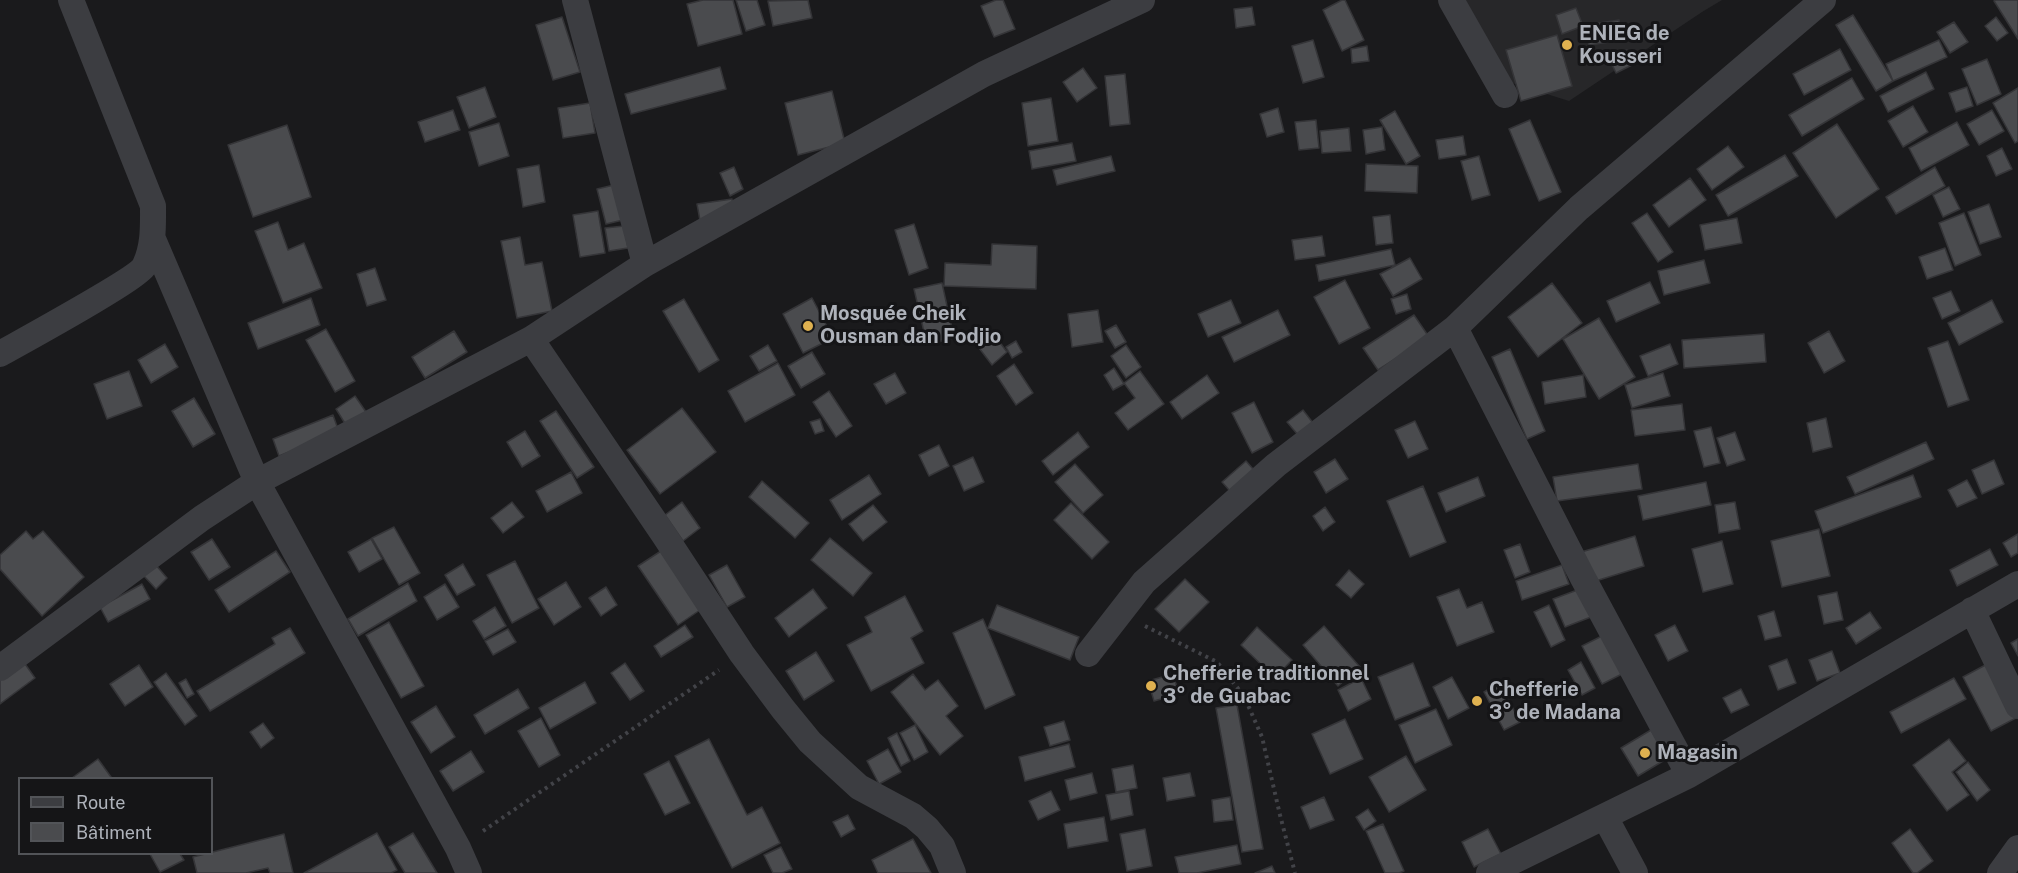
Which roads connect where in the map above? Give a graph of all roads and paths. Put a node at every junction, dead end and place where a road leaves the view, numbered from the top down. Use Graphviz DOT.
graph roads {
  1 [pos="71,0"];
  2 [pos="574,0"];
  3 [pos="1142,0"];
  4 [pos="1450,0"];
  5 [pos="1822,0"];
  6 [pos="1505,95"];
  7 [pos="153,240"];
  8 [pos="645,264"];
  9 [pos="1455,328"];
  10 [pos="531,339"];
  11 [pos="0,354"];
  12 [pos="257,482"];
  13 [pos="2018,584"];
  14 [pos="1972,610"];
  15 [pos="1120,614"];
  16 [pos="742,654"];
  17 [pos="1088,654"];
  18 [pos="0,668"];
  19 [pos="2018,706"];
  20 [pos="1689,775"];
  21 [pos="1605,817"];
  22 [pos="458,848"];
  23 [pos="2018,848"];
  24 [pos="469,873"];
  25 [pos="953,873"];
  26 [pos="1296,873"];
  27 [pos="1489,873"];
  28 [pos="1635,873"];
  29 [pos="2000,873"];
  1 -- 7 [label="street"];
  2 -- 8 [label="street"];
  3 -- 8 [label="street"];
  4 -- 6 [label="street"];
  5 -- 9 [label="street"];
  7 -- 11 [label="street"];
  7 -- 12 [label="street"];
  8 -- 10 [label="street"];
  9 -- 15 [label="street"];
  9 -- 20 [label="street"];
  10 -- 12 [label="street"];
  10 -- 16 [label="street"];
  12 -- 18 [label="street"];
  12 -- 22 [label="street"];
  13 -- 14 [label="street"];
  14 -- 19 [label="street"];
  14 -- 20 [label="street"];
  15 -- 17 [label="street"];
  15 -- 26 [label="path"];
  16 -- 22 [label="path"];
  16 -- 25 [label="street"];
  20 -- 21 [label="street"];
  21 -- 27 [label="street"];
  21 -- 28 [label="street"];
  22 -- 24 [label="street"];
  23 -- 29 [label="street"];
}
